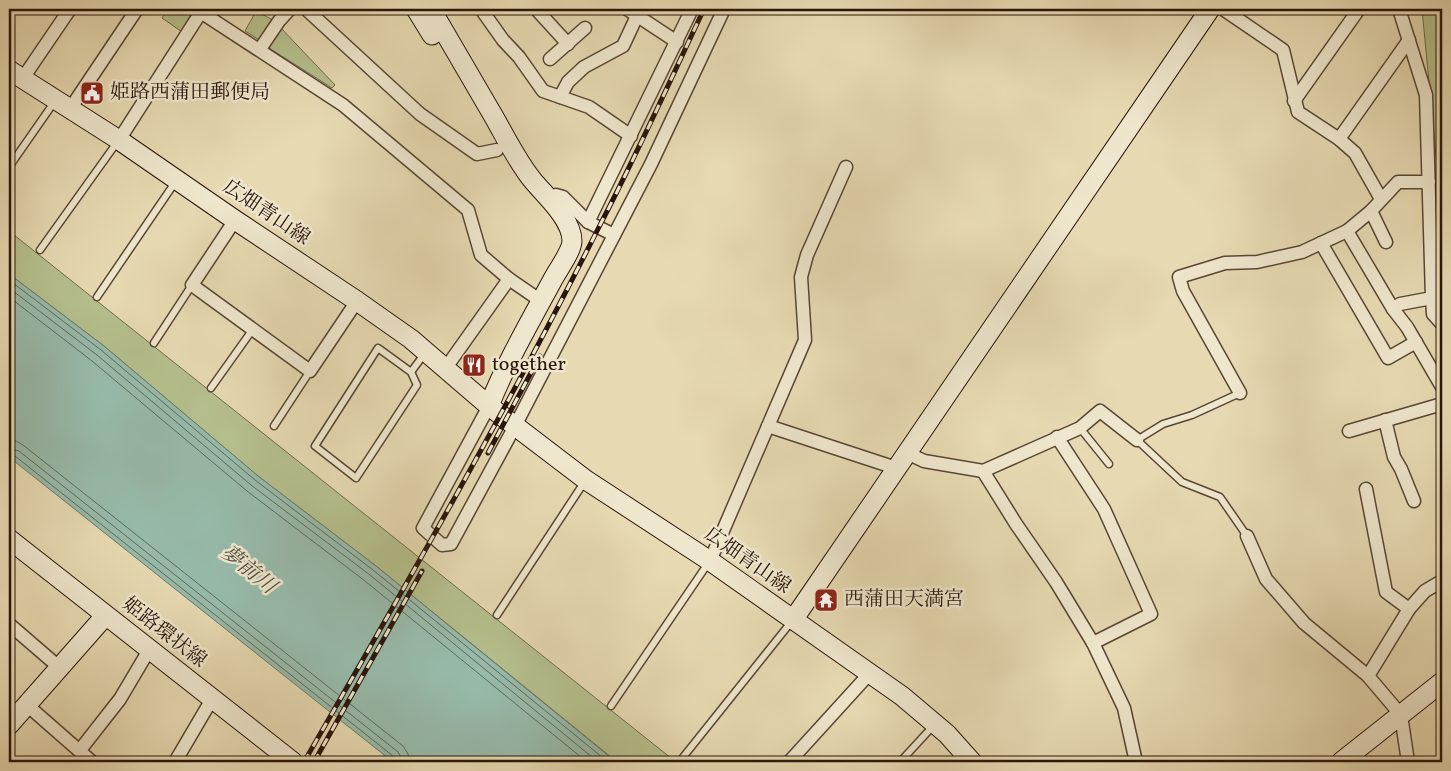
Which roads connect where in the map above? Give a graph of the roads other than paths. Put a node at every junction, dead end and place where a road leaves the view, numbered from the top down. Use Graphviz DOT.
graph roads {
  1 [pos="70,9"];
  2 [pos="137,9"];
  3 [pos="290,9"];
  4 [pos="306,9"];
  5 [pos="416,9"];
  6 [pos="431,9"];
  7 [pos="536,9"];
  8 [pos="692,9"];
  9 [pos="724,9"];
  10 [pos="1359,9"];
  11 [pos="1399,9"];
  12 [pos="199,10"];
  13 [pos="1208,10"];
  14 [pos="486,11"];
  15 [pos="632,12"];
  16 [pos="586,28"];
  17 [pos="1409,40"];
  18 [pos="677,42"];
  19 [pos="568,44"];
  20 [pos="260,49"];
  21 [pos="550,59"];
  22 [pos="16,74"];
  23 [pos="560,97"];
  24 [pos="1294,101"];
  25 [pos="63,104"];
  26 [pos="631,136"];
  27 [pos="1339,139"];
  28 [pos="119,140"];
  29 [pos="497,150"];
  30 [pos="9,167"];
  31 [pos="846,167"];
  32 [pos="177,180"];
  33 [pos="1429,182"];
  34 [pos="1381,199"];
  35 [pos="550,200"];
  36 [pos="1371,211"];
  37 [pos="235,220"];
  38 [pos="588,222"];
  39 [pos="1347,231"];
  40 [pos="614,235"];
  41 [pos="1386,242"];
  42 [pos="1321,243"];
  43 [pos="40,250"];
  44 [pos="562,262"];
  45 [pos="509,279"];
  46 [pos="192,285"];
  47 [pos="96,297"];
  48 [pos="1432,298"];
  49 [pos="357,300"];
  50 [pos="541,301"];
  51 [pos="1394,309"];
  52 [pos="1442,324"];
  53 [pos="252,329"];
  54 [pos="1416,342"];
  55 [pos="154,343"];
  56 [pos="426,352"];
  57 [pos="445,369"];
  58 [pos="310,371"];
  59 [pos="411,372"];
  60 [pos="1442,387"];
  61 [pos="211,388"];
  62 [pos="1240,394"];
  63 [pos="1442,404"];
  64 [pos="489,406"];
  65 [pos="1385,420"];
  66 [pos="274,426"];
  67 [pos="515,426"];
  68 [pos="768,426"];
  69 [pos="1080,428"];
  70 [pos="1349,431"];
  71 [pos="1057,437"];
  72 [pos="1137,440"];
  73 [pos="901,460"];
  74 [pos="1108,464"];
  75 [pos="983,471"];
  76 [pos="586,480"];
  77 [pos="1366,490"];
  78 [pos="1414,501"];
  79 [pos="1247,536"];
  80 [pos="9,539"];
  81 [pos="710,562"];
  82 [pos="1442,581"];
  83 [pos="1409,609"];
  84 [pos="105,616"];
  85 [pos="497,616"];
  86 [pos="793,620"];
  87 [pos="9,624"];
  88 [pos="1092,642"];
  89 [pos="149,650"];
  90 [pos="60,668"];
  91 [pos="870,673"];
  92 [pos="1368,676"];
  93 [pos="1442,682"];
  94 [pos="212,699"];
  95 [pos="27,705"];
  96 [pos="611,706"];
  97 [pos="1401,714"];
  98 [pos="935,724"];
  99 [pos="9,725"];
  100 [pos="80,750"];
  101 [pos="680,761"];
  102 [pos="92,762"];
  103 [pos="175,762"];
  104 [pos="292,762"];
  105 [pos="789,762"];
  106 [pos="900,762"];
  107 [pos="972,762"];
  108 [pos="1136,762"];
  109 [pos="1342,762"];
  110 [pos="1408,762"];
  1 -- 22 [label="street"];
  2 -- 25 [label="street"];
  3 -- 20 [label="street"];
  4 -- 29 [label="street"];
  5 -- 29 [label="main road"];
  6 -- 35 [label="main road"];
  7 -- 19 [label="street"];
  8 -- 18 [label="street"];
  9 -- 40 [label="street"];
  10 -- 24 [label="street"];
  11 -- 17 [label="street"];
  12 -- 20 [label="street"];
  12 -- 28 [label="street"];
  13 -- 24 [label="street"];
  13 -- 73 [label="main road"];
  14 -- 23 [label="street"];
  15 -- 18 [label="street"];
  15 -- 23 [label="street"];
  16 -- 19 [label="street"];
  17 -- 27 [label="street"];
  17 -- 33 [label="street"];
  18 -- 26 [label="street"];
  19 -- 21 [label="street"];
  20 -- 45 [label="street"];
  22 -- 25 [label="main road, 広畑青山線"];
  23 -- 26 [label="street"];
  24 -- 27 [label="street"];
  25 -- 28 [label="main road, 広畑青山線"];
  25 -- 30 [label="lane"];
  26 -- 38 [label="street"];
  27 -- 34 [label="street"];
  28 -- 32 [label="main road, 広畑青山線"];
  28 -- 43 [label="lane"];
  29 -- 44 [label="main road"];
  31 -- 68 [label="street"];
  32 -- 37 [label="main road, 広畑青山線"];
  32 -- 47 [label="lane"];
  33 -- 34 [label="street"];
  33 -- 48 [label="street"];
  34 -- 36 [label="street"];
  35 -- 38 [label="street"];
  35 -- 44 [label="main road"];
  36 -- 39 [label="street"];
  36 -- 41 [label="street"];
  37 -- 46 [label="street"];
  37 -- 49 [label="main road, 広畑青山線"];
  38 -- 40 [label="street"];
  39 -- 42 [label="street"];
  39 -- 51 [label="street"];
  40 -- 67 [label="street"];
  42 -- 54 [label="street"];
  42 -- 62 [label="street"];
  44 -- 50 [label="main road"];
  45 -- 50 [label="street"];
  45 -- 57 [label="street"];
  46 -- 53 [label="street"];
  46 -- 55 [label="lane"];
  48 -- 51 [label="street"];
  48 -- 52 [label="street"];
  49 -- 56 [label="main road, 広畑青山線"];
  49 -- 58 [label="street"];
  50 -- 64 [label="main road"];
  51 -- 54 [label="street"];
  53 -- 58 [label="street"];
  53 -- 61 [label="lane"];
  54 -- 60 [label="street"];
  56 -- 57 [label="main road, 広畑青山線"];
  56 -- 59 [label="lane"];
  57 -- 64 [label="main road, 広畑青山線"];
  58 -- 66 [label="lane"];
  59 -- 59 [label="lane"];
  62 -- 72 [label="lane"];
  63 -- 65 [label="street"];
  64 -- 67 [label="main road, 広畑青山線"];
  64 -- 67 [label="street"];
  65 -- 70 [label="street"];
  65 -- 78 [label="street"];
  67 -- 76 [label="main road, 広畑青山線"];
  68 -- 73 [label="street"];
  68 -- 81 [label="street"];
  69 -- 71 [label="street"];
  69 -- 72 [label="street"];
  69 -- 74 [label="lane"];
  71 -- 75 [label="street"];
  71 -- 88 [label="street"];
  72 -- 79 [label="lane"];
  73 -- 75 [label="street"];
  73 -- 86 [label="main road"];
  75 -- 88 [label="street"];
  76 -- 81 [label="main road, 広畑青山線"];
  76 -- 85 [label="lane"];
  77 -- 83 [label="street"];
  79 -- 92 [label="street"];
  80 -- 84 [label="main road, 姫路環状線"];
  81 -- 86 [label="main road, 広畑青山線"];
  81 -- 96 [label="lane"];
  82 -- 83 [label="street"];
  83 -- 92 [label="street"];
  84 -- 89 [label="main road, 姫路環状線"];
  84 -- 90 [label="main road"];
  86 -- 91 [label="main road, 広畑青山線"];
  86 -- 101 [label="lane"];
  87 -- 90 [label="street"];
  88 -- 108 [label="street"];
  89 -- 94 [label="main road, 姫路環状線"];
  89 -- 100 [label="street"];
  90 -- 95 [label="main road"];
  91 -- 98 [label="main road, 広畑青山線"];
  91 -- 105 [label="street"];
  92 -- 97 [label="street"];
  93 -- 97 [label="main road"];
  94 -- 103 [label="street"];
  94 -- 104 [label="main road, 姫路環状線"];
  95 -- 99 [label="main road"];
  95 -- 100 [label="street"];
  97 -- 109 [label="main road"];
  97 -- 110 [label="street"];
  98 -- 106 [label="lane"];
  98 -- 107 [label="main road, 広畑青山線"];
  100 -- 102 [label="street"];
}
